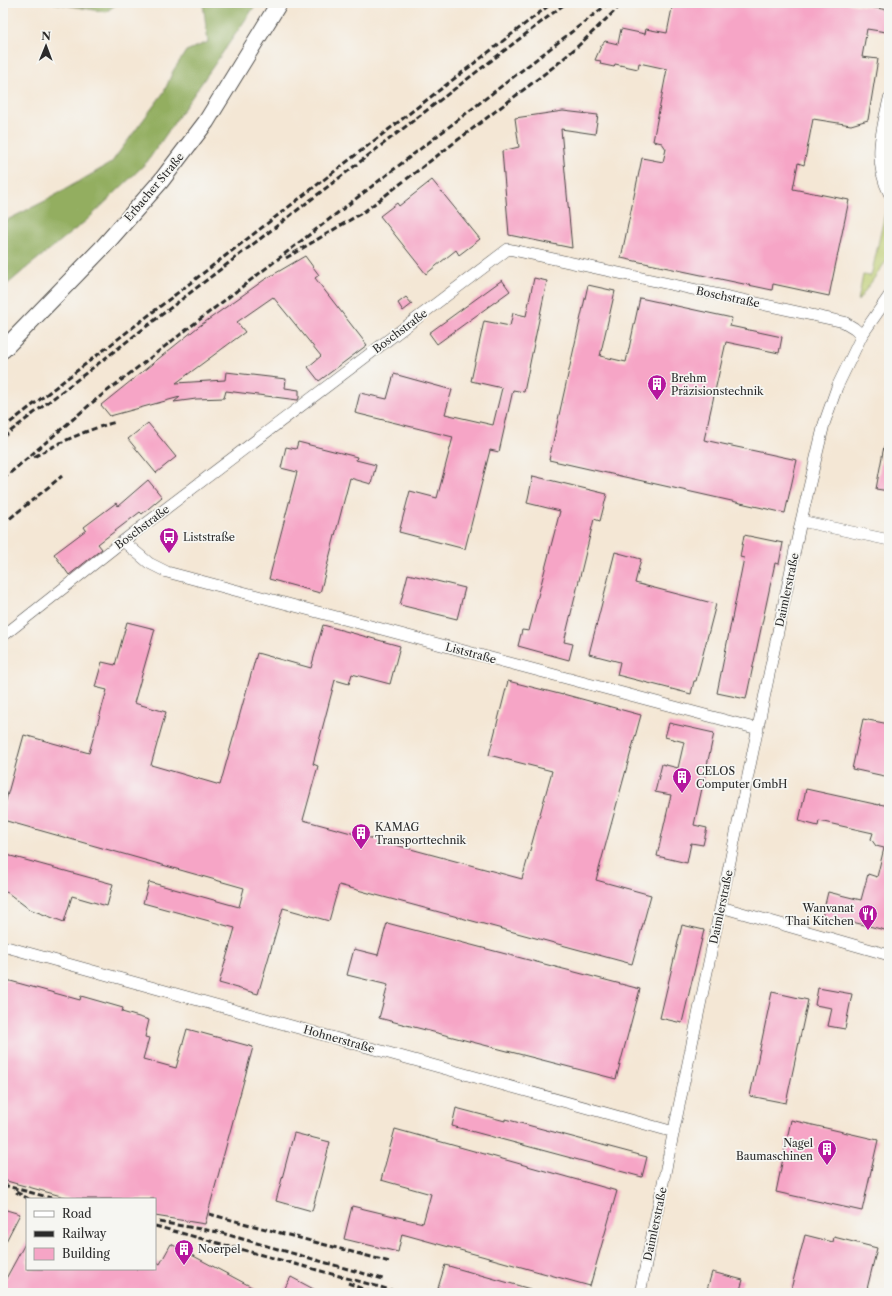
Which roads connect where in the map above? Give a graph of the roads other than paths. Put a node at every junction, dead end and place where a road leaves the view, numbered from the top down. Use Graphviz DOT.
graph roads {
  1 [pos="279,3"];
  2 [pos="889,99"];
  3 [pos="889,193"];
  4 [pos="889,296"];
  5 [pos="862,335"];
  6 [pos="3,350"];
  7 [pos="801,520"];
  8 [pos="889,540"];
  9 [pos="123,541"];
  10 [pos="3,636"];
  11 [pos="758,729"];
  12 [pos="721,907"];
  13 [pos="3,946"];
  14 [pos="889,955"];
  15 [pos="674,1132"];
  16 [pos="640,1293"];
  1 -- 6 [label="main road, Erbacher Straße"];
  2 -- 3 [label="street"];
  4 -- 5 [label="street, Daimlerstraße"];
  5 -- 7 [label="street, Daimlerstraße"];
  5 -- 9 [label="street, Boschstraße"];
  7 -- 8 [label="street"];
  7 -- 11 [label="street, Daimlerstraße"];
  9 -- 10 [label="street, Boschstraße"];
  9 -- 11 [label="street, Liststraße"];
  11 -- 12 [label="street, Daimlerstraße"];
  12 -- 14 [label="street"];
  12 -- 15 [label="street, Daimlerstraße"];
  13 -- 15 [label="street, Hohnerstraße"];
  15 -- 16 [label="street, Daimlerstraße"];
}
